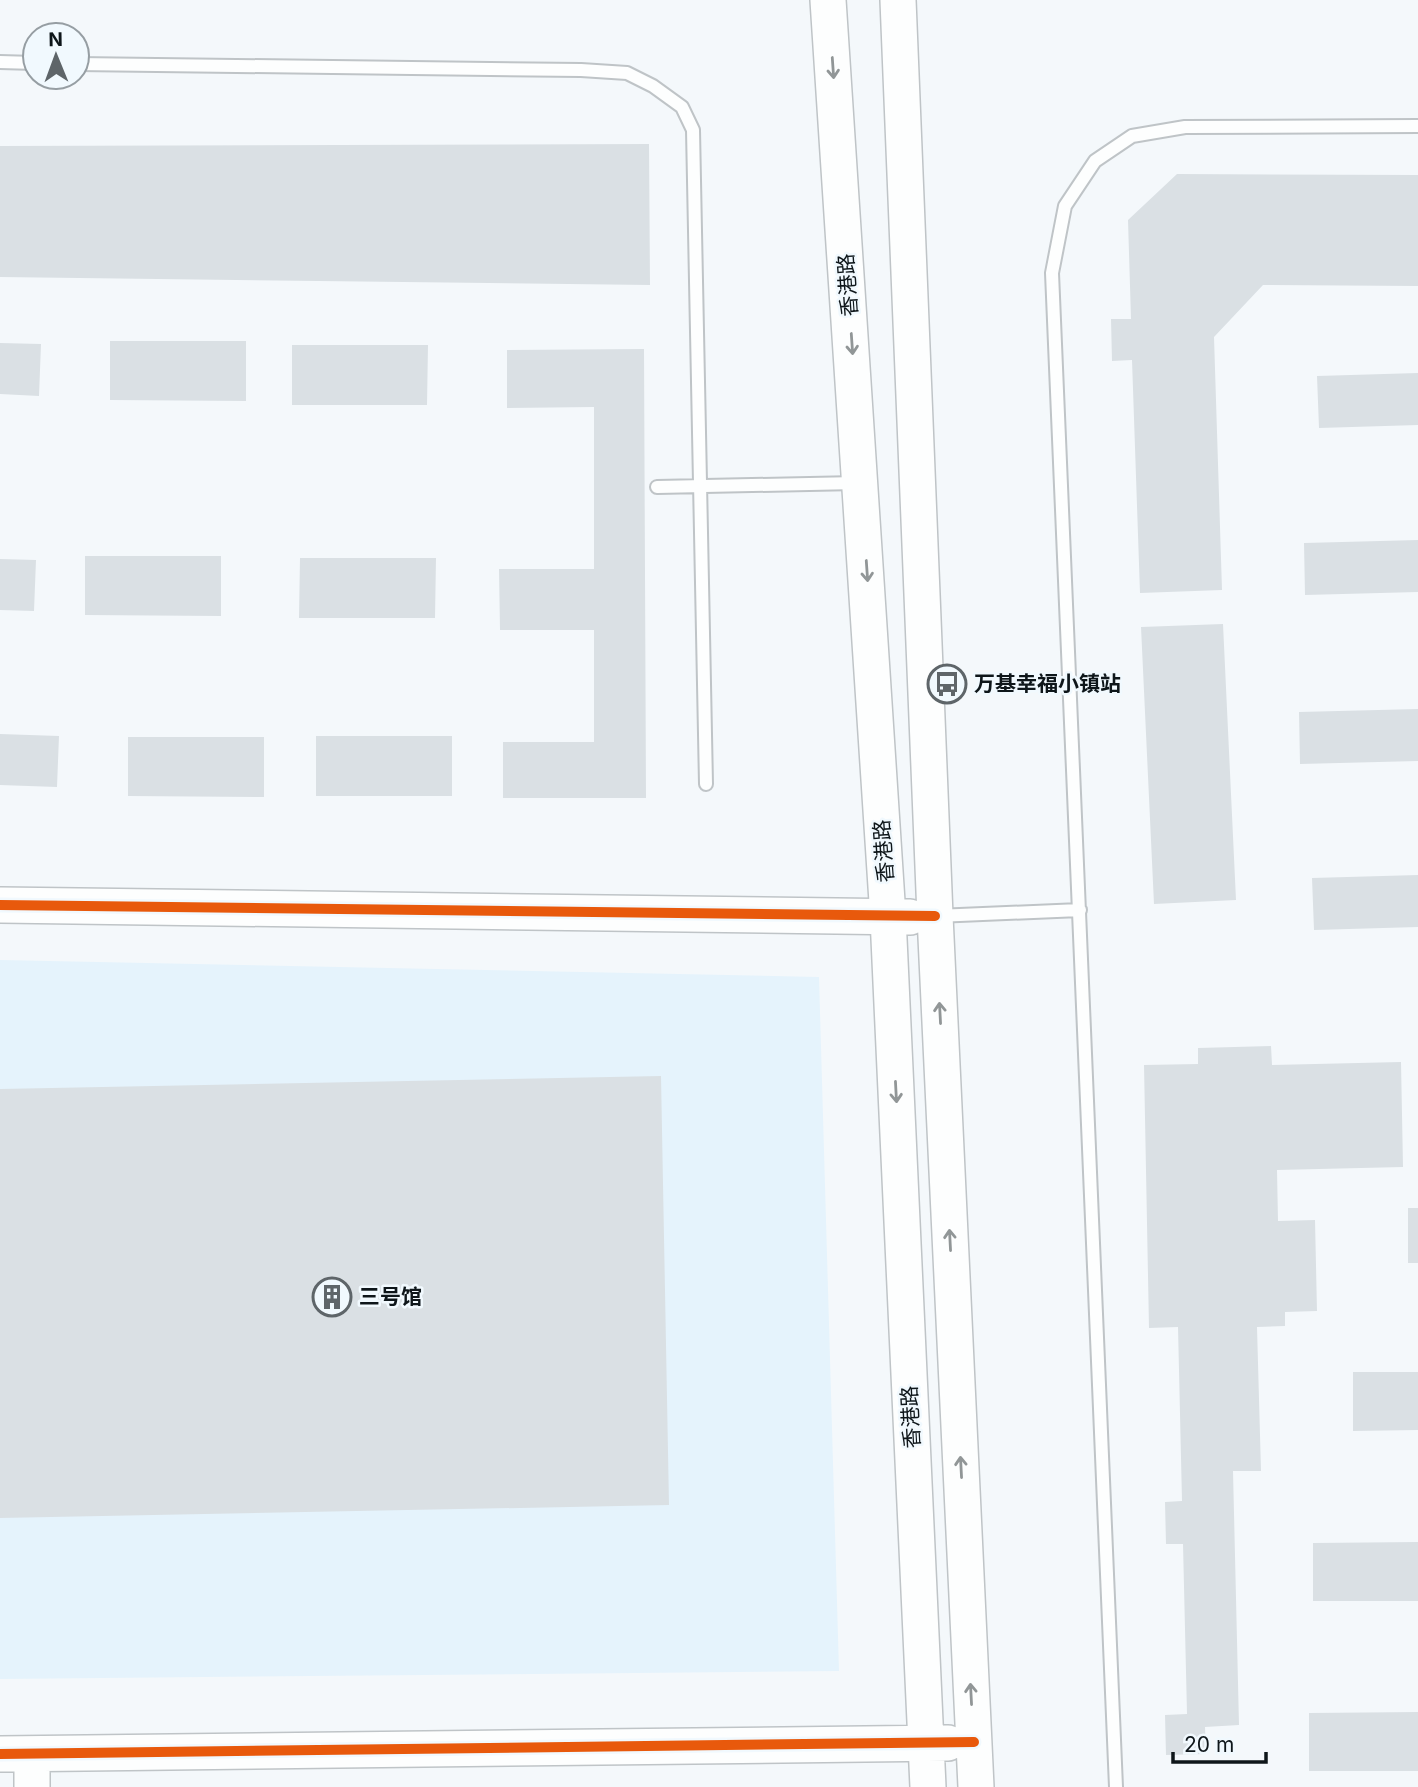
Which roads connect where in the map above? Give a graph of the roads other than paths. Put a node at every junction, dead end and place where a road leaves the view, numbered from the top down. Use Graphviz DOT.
graph roads {
  1 [pos="828,0"];
  2 [pos="898,0"];
  3 [pos="0,62"];
  4 [pos="21,63"];
  5 [pos="91,64"];
  6 [pos="1418,126"];
  7 [pos="861,482"];
  8 [pos="657,486"];
  9 [pos="699,486"];
  10 [pos="706,784"];
  11 [pos="0,905"];
  12 [pos="1080,911"];
  13 [pos="935,916"];
  14 [pos="888,917"];
  15 [pos="974,1742"];
  16 [pos="926,1743"];
  17 [pos="22,1765"];
  18 [pos="928,1787"];
  19 [pos="975,1787"];
  20 [pos="1116,1787"];
  1 -- 7 [label="main road, 香港路, one-way"];
  2 -- 13 [label="main road"];
  3 -- 4 [label="lane"];
  5 -- 9 [label="lane"];
  6 -- 12 [label="lane"];
  7 -- 9 [label="lane"];
  7 -- 14 [label="main road, 香港路, one-way"];
  8 -- 9 [label="lane"];
  9 -- 10 [label="lane"];
  11 -- 14 [label="main road"];
  12 -- 13 [label="lane"];
  12 -- 20 [label="lane"];
  13 -- 14 [label="main road"];
  15 -- 13 [label="main road, one-way"];
  14 -- 16 [label="main road, 香港路, one-way"];
  15 -- 16 [label="main road"];
  15 -- 19 [label="main road"];
  16 -- 17 [label="main road"];
  16 -- 18 [label="main road, 香港路"];
}
